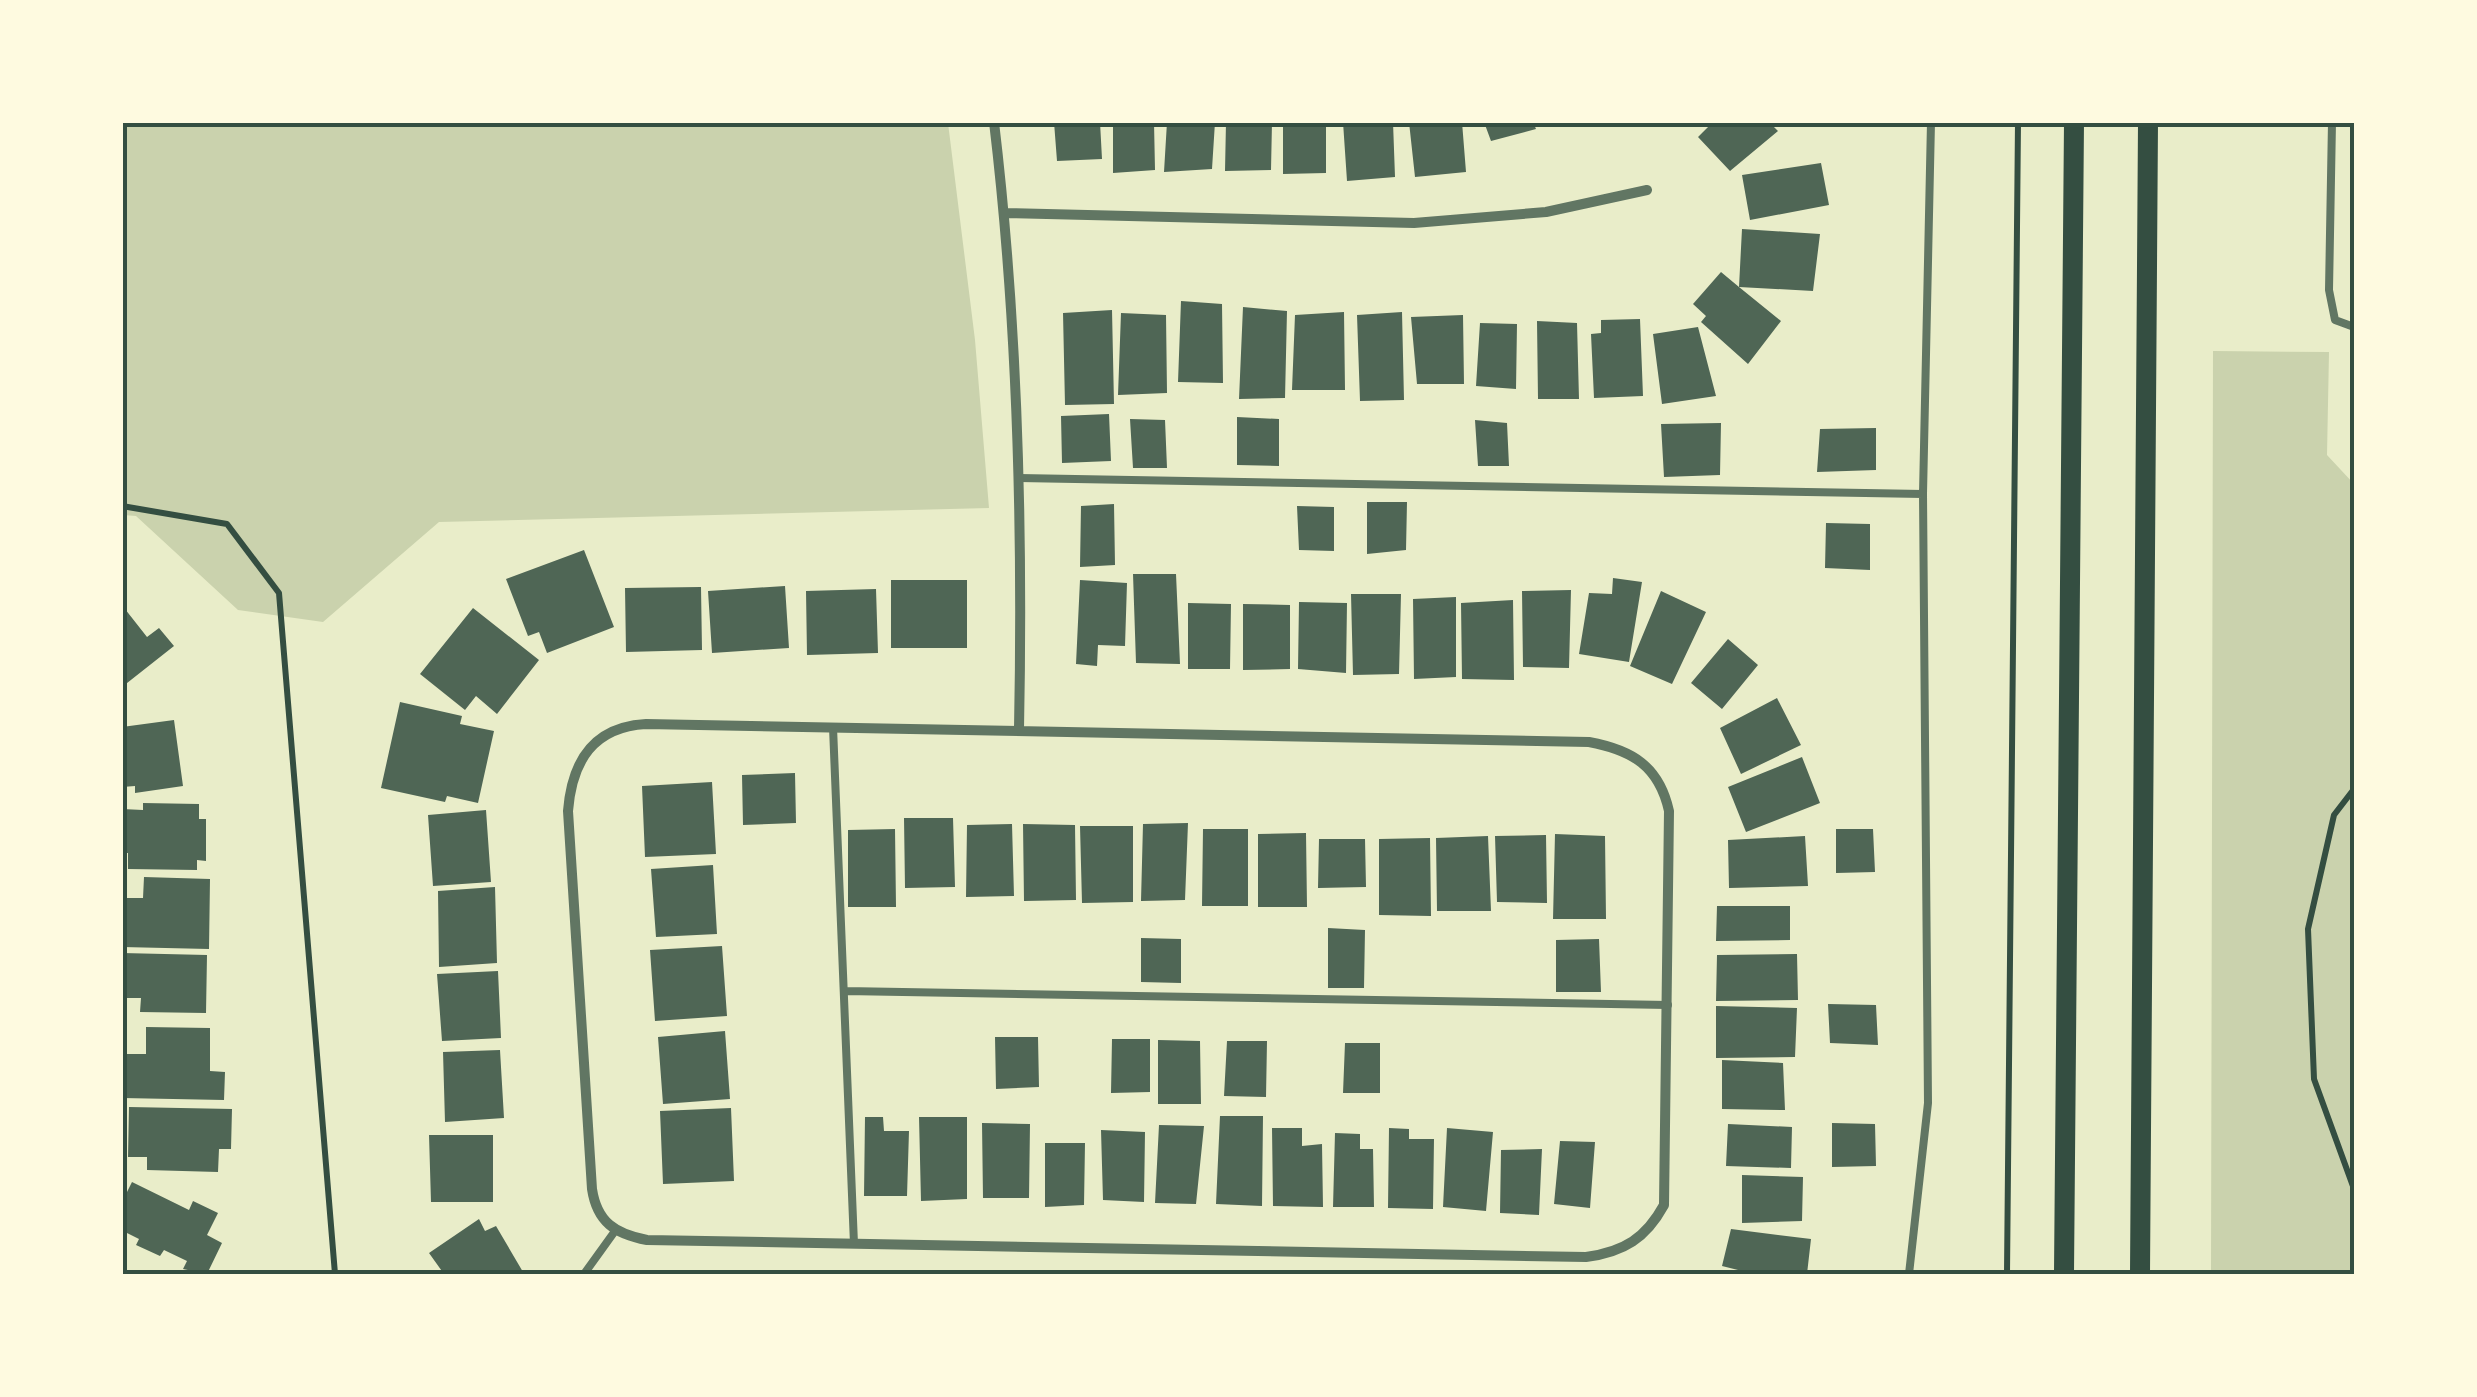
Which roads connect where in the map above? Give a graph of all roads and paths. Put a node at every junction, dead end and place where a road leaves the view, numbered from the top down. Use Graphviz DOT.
graph roads {
  1 [pos="994,122"];
  2 [pos="1930,122"];
  3 [pos="2018,122"];
  4 [pos="2074,122"];
  5 [pos="2148,122"];
  6 [pos="2332,122"];
  7 [pos="1648,190"];
  8 [pos="1005,213"];
  9 [pos="2354,326"];
  10 [pos="1019,478"];
  11 [pos="1923,494"];
  12 [pos="122,506"];
  13 [pos="833,727"];
  14 [pos="1019,729"];
  15 [pos="2354,789"];
  16 [pos="845,991"];
  17 [pos="1668,1005"];
  18 [pos="2354,1188"];
  19 [pos="615,1231"];
  20 [pos="854,1244"];
  21 [pos="335,1274"];
  22 [pos="584,1274"];
  23 [pos="1909,1274"];
  24 [pos="2007,1274"];
  25 [pos="2064,1274"];
  26 [pos="2140,1274"];
  1 -- 8 [label="street"];
  2 -- 11 [label="lane"];
  3 -- 24 [label="path"];
  4 -- 25 [label="main road"];
  5 -- 26 [label="main road"];
  6 -- 9 [label="lane"];
  7 -- 8 [label="street"];
  8 -- 10 [label="street"];
  10 -- 11 [label="lane"];
  10 -- 14 [label="street"];
  11 -- 23 [label="lane"];
  12 -- 21 [label="path"];
  13 -- 14 [label="street"];
  13 -- 16 [label="lane"];
  13 -- 19 [label="street"];
  14 -- 17 [label="street"];
  15 -- 18 [label="path"];
  16 -- 17 [label="lane"];
  16 -- 20 [label="lane"];
  17 -- 20 [label="street"];
  19 -- 20 [label="street"];
  19 -- 22 [label="lane"];
}
